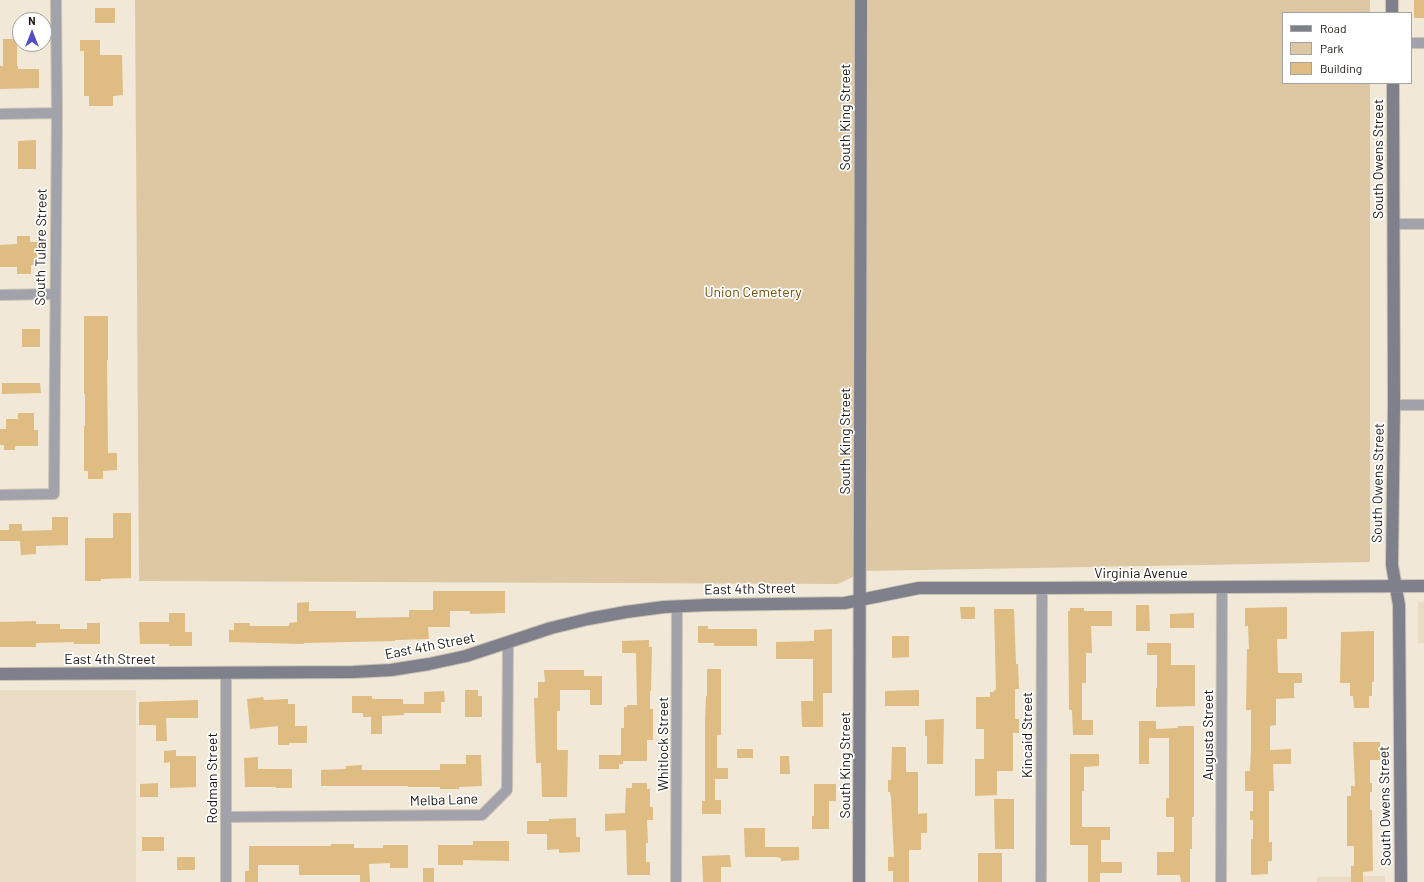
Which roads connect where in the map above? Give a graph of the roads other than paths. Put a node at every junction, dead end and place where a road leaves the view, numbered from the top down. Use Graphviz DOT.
graph roads {
  1 [pos="56,0"];
  2 [pos="861,0"];
  3 [pos="1392,0"];
  4 [pos="1392,12"];
  5 [pos="1412,43"];
  6 [pos="1424,43"];
  7 [pos="1393,84"];
  8 [pos="0,114"];
  9 [pos="57,114"];
  10 [pos="1393,224"];
  11 [pos="1424,224"];
  12 [pos="55,294"];
  13 [pos="0,295"];
  14 [pos="1394,405"];
  15 [pos="1424,405"];
  16 [pos="0,495"];
  17 [pos="1395,586"];
  18 [pos="1424,586"];
  19 [pos="1042,588"];
  20 [pos="1222,588"];
  21 [pos="860,599"];
  22 [pos="677,606"];
  23 [pos="508,643"];
  24 [pos="0,674"];
  25 [pos="226,674"];
  26 [pos="226,817"];
  27 [pos="226,882"];
  28 [pos="676,882"];
  29 [pos="859,882"];
  30 [pos="1041,882"];
  31 [pos="1221,882"];
  32 [pos="1401,882"];
  1 -- 9 [label="street, South Tulare Street"];
  2 -- 21 [label="street, South King Street"];
  3 -- 4 [label="street"];
  5 -- 6 [label="street"];
  7 -- 10 [label="street, South Owens Street"];
  8 -- 9 [label="street"];
  9 -- 12 [label="street, South Tulare Street"];
  10 -- 11 [label="street"];
  10 -- 14 [label="street, South Owens Street"];
  12 -- 13 [label="street"];
  12 -- 16 [label="street, South Tulare Street"];
  14 -- 15 [label="street"];
  14 -- 17 [label="street, South Owens Street"];
  17 -- 18 [label="street, Virginia Avenue"];
  17 -- 20 [label="street, Virginia Avenue"];
  17 -- 32 [label="street, South Owens Street"];
  19 -- 20 [label="street, Virginia Avenue"];
  19 -- 21 [label="street, Virginia Avenue"];
  19 -- 30 [label="street, Kincaid Street"];
  20 -- 31 [label="street, Augusta Street"];
  21 -- 22 [label="street, East 4th Street"];
  21 -- 29 [label="street, South King Street"];
  22 -- 23 [label="street, East 4th Street"];
  22 -- 28 [label="street, Whitlock Street"];
  23 -- 25 [label="street, East 4th Street"];
  23 -- 26 [label="street, Melba Lane"];
  24 -- 25 [label="street, East 4th Street"];
  25 -- 26 [label="street, Rodman Street"];
  26 -- 27 [label="street, Rodman Street"];
}
